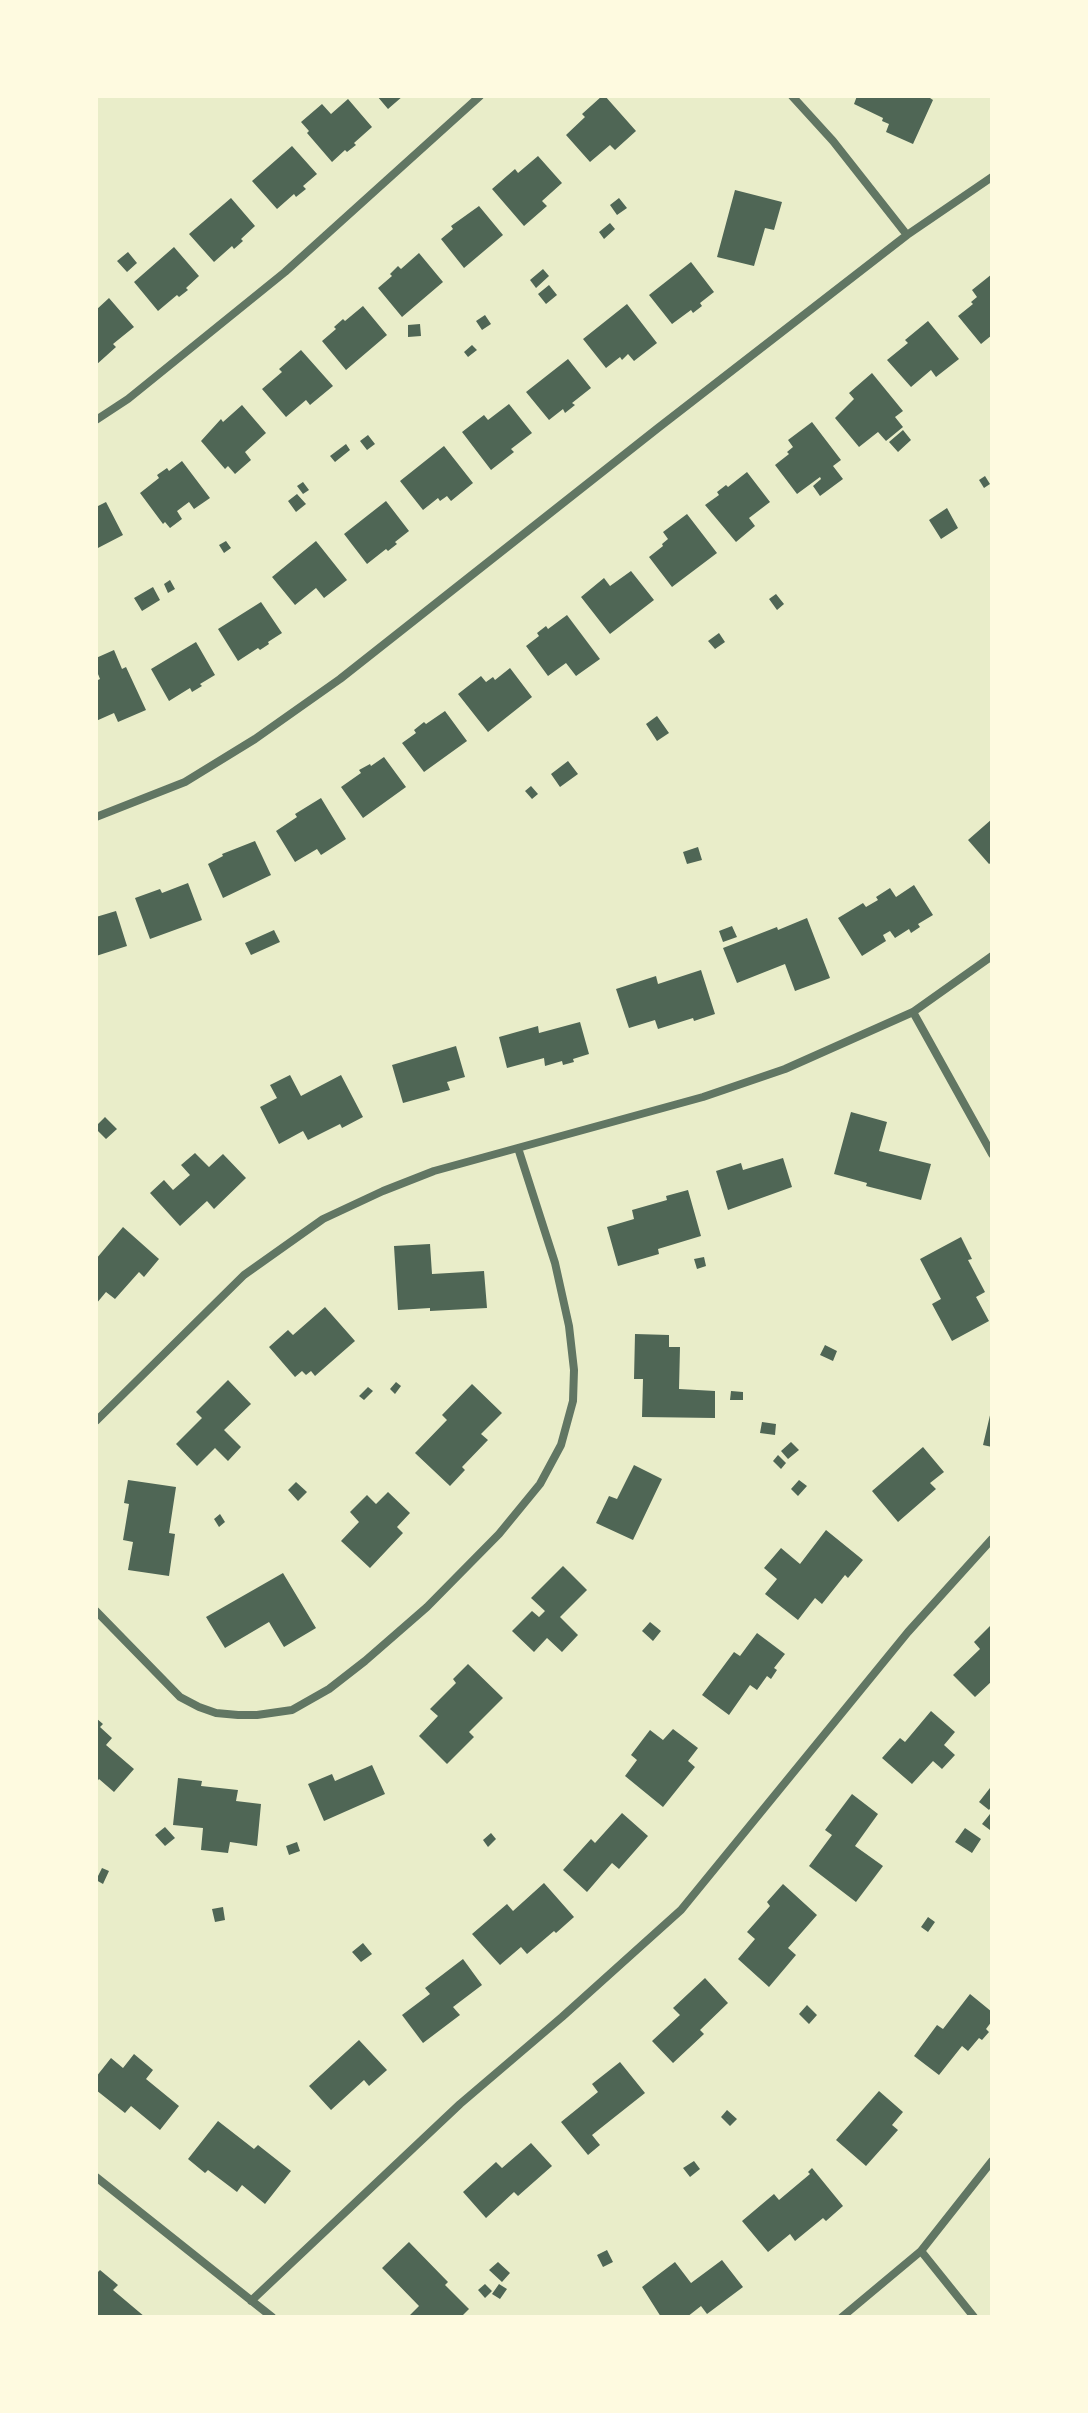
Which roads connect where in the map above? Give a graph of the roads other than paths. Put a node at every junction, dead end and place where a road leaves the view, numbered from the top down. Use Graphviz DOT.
graph roads {
  1 [pos="480,96"];
  2 [pos="792,96"];
  3 [pos="992,177"];
  4 [pos="907,235"];
  5 [pos="96,420"];
  6 [pos="96,817"];
  7 [pos="992,956"];
  8 [pos="913,1012"];
  9 [pos="518,1148"];
  10 [pos="992,1154"];
  11 [pos="96,1421"];
  12 [pos="992,1539"];
  13 [pos="96,1611"];
  14 [pos="992,2161"];
  15 [pos="96,2177"];
  16 [pos="921,2251"];
  17 [pos="251,2301"];
  18 [pos="272,2317"];
  19 [pos="842,2317"];
  20 [pos="974,2317"];
  1 -- 5 [label="street"];
  2 -- 4 [label="street"];
  3 -- 4 [label="street"];
  4 -- 6 [label="street"];
  7 -- 8 [label="street"];
  8 -- 9 [label="street"];
  8 -- 10 [label="street"];
  9 -- 11 [label="street"];
  9 -- 13 [label="street"];
  12 -- 17 [label="street"];
  14 -- 16 [label="street"];
  15 -- 17 [label="street"];
  16 -- 19 [label="street"];
  16 -- 20 [label="street"];
  17 -- 18 [label="street"];
}
